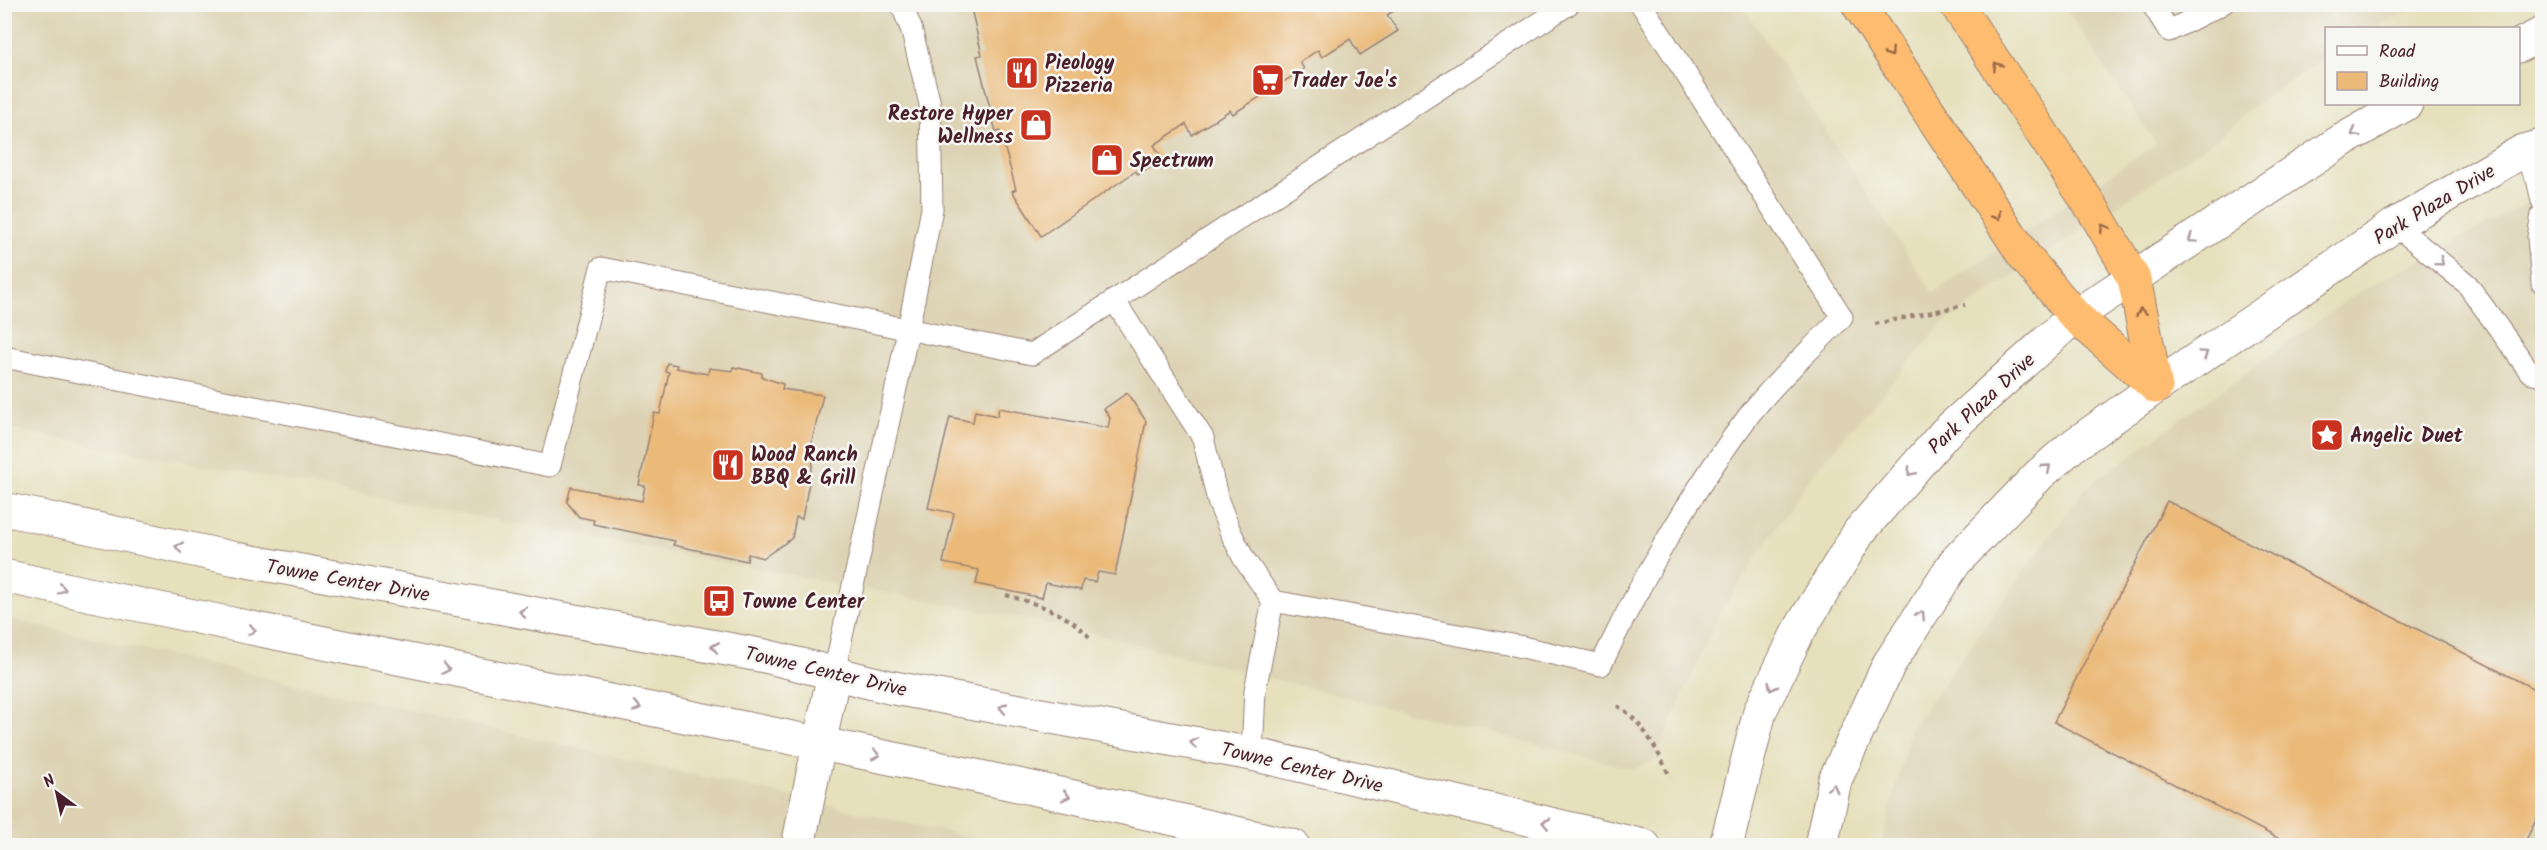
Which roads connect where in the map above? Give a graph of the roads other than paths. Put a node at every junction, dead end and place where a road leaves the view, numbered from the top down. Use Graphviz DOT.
graph roads {
  1 [pos="901,4"];
  2 [pos="1569,4"];
  3 [pos="1641,4"];
  4 [pos="1858,4"];
  5 [pos="1956,4"];
  6 [pos="2152,4"];
  7 [pos="2222,4"];
  8 [pos="2542,34"];
  9 [pos="2520,45"];
  10 [pos="2404,105"];
  11 [pos="2536,145"];
  12 [pos="2542,201"];
  13 [pos="2542,215"];
  14 [pos="2395,225"];
  15 [pos="2134,279"];
  16 [pos="2542,283"];
  17 [pos="1114,300"];
  18 [pos="2075,316"];
  19 [pos="906,331"];
  20 [pos="4,357"];
  21 [pos="2542,375"];
  22 [pos="2156,387"];
  23 [pos="4,509"];
  24 [pos="4,576"];
  25 [pos="1273,601"];
  26 [pos="834,673"];
  27 [pos="818,743"];
  28 [pos="1252,754"];
  29 [pos="798,846"];
  30 [pos="1293,846"];
  31 [pos="1644,846"];
  32 [pos="1726,846"];
  33 [pos="1821,846"];
  1 -- 19 [label="lane"];
  2 -- 17 [label="lane"];
  3 -- 25 [label="lane"];
  4 -- 18 [label="highway, one-way"];
  15 -- 5 [label="highway, one-way"];
  6 -- 7 [label="lane"];
  8 -- 9 [label="street"];
  10 -- 15 [label="street, Park Plaza Drive, one-way"];
  11 -- 12 [label="lane"];
  11 -- 14 [label="street, Park Plaza Drive"];
  13 -- 16 [label="lane"];
  14 -- 21 [label="lane, one-way"];
  22 -- 14 [label="street, Park Plaza Drive, one-way"];
  15 -- 18 [label="street, Park Plaza Drive"];
  22 -- 15 [label="highway, one-way"];
  17 -- 19 [label="lane"];
  17 -- 25 [label="lane"];
  18 -- 22 [label="highway"];
  18 -- 32 [label="street, Park Plaza Drive, one-way"];
  19 -- 20 [label="lane"];
  19 -- 26 [label="lane"];
  33 -- 22 [label="street, Park Plaza Drive, one-way"];
  26 -- 23 [label="street, Towne Center Drive, one-way"];
  24 -- 27 [label="street, one-way"];
  25 -- 28 [label="lane"];
  26 -- 27 [label="street"];
  28 -- 26 [label="street, Towne Center Drive, one-way"];
  27 -- 29 [label="street"];
  27 -- 30 [label="street, one-way"];
  31 -- 28 [label="street, Towne Center Drive, one-way"];
}
